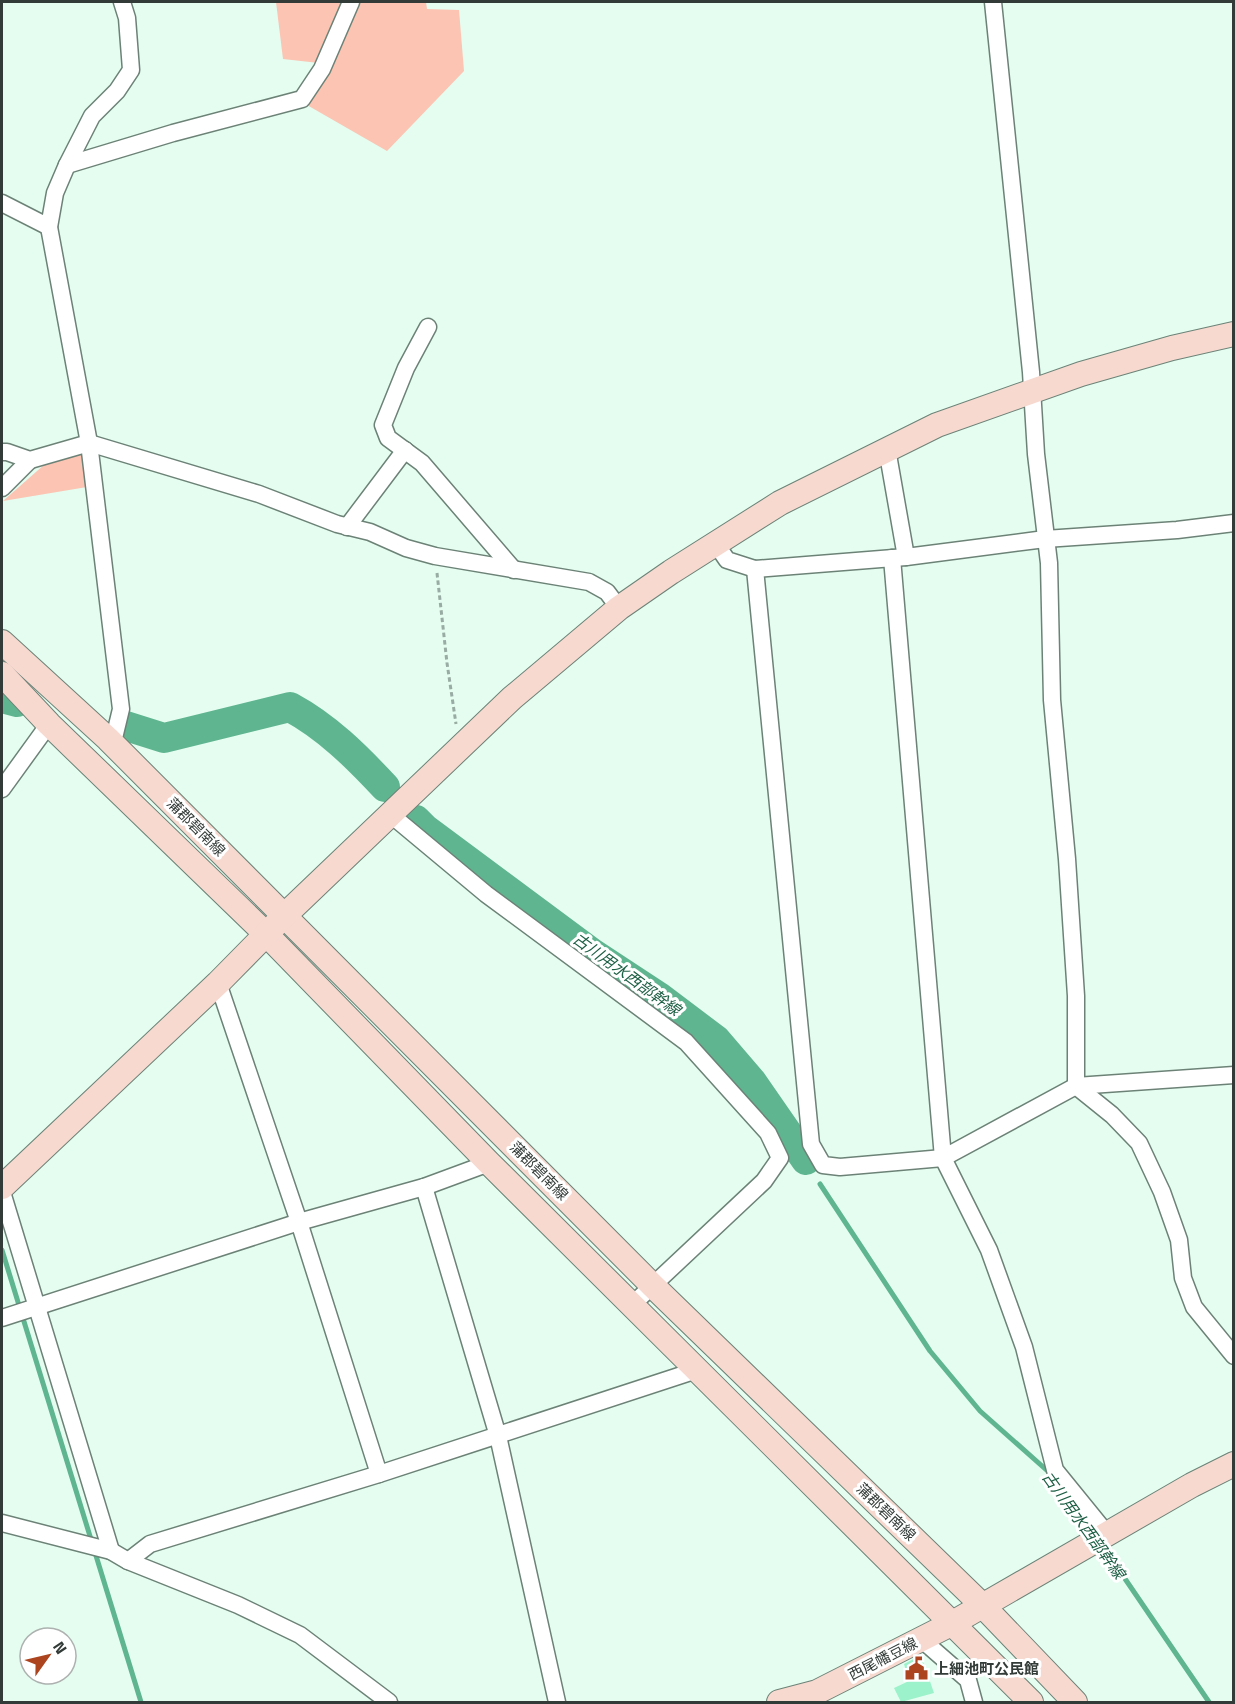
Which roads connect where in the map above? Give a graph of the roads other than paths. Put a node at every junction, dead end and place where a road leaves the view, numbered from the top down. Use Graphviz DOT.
graph roads {
  1 [pos="122,2"];
  2 [pos="351,2"];
  3 [pos="993,2"];
  4 [pos="67,165"];
  5 [pos="2,203"];
  6 [pos="49,227"];
  7 [pos="428,327"];
  8 [pos="1233,334"];
  9 [pos="1032,391"];
  10 [pos="89,442"];
  11 [pos="887,449"];
  12 [pos="405,450"];
  13 [pos="2,452"];
  14 [pos="30,460"];
  15 [pos="2,488"];
  16 [pos="1233,523"];
  17 [pos="347,527"];
  18 [pos="1046,539"];
  19 [pos="717,544"];
  20 [pos="898,558"];
  21 [pos="756,569"];
  22 [pos="514,570"];
  23 [pos="620,608"];
  24 [pos="2,642"];
  25 [pos="2,674"];
  26 [pos="49,724"];
  27 [pos="108,739"];
  28 [pos="2,789"];
  29 [pos="390,814"];
  30 [pos="285,915"];
  31 [pos="266,934"];
  32 [pos="218,983"];
  33 [pos="1233,1075"];
  34 [pos="1076,1086"];
  35 [pos="943,1158"];
  36 [pos="489,1163"];
  37 [pos="2,1187"];
  38 [pos="424,1187"];
  39 [pos="2,1192"];
  40 [pos="299,1222"];
  41 [pos="653,1286"];
  42 [pos="633,1304"];
  43 [pos="20,1311"];
  44 [pos="1233,1356"];
  45 [pos="697,1370"];
  46 [pos="498,1436"];
  47 [pos="1233,1464"];
  48 [pos="379,1474"];
  49 [pos="2,1523"];
  50 [pos="1106,1534"];
  51 [pos="108,1551"];
  52 [pos="128,1562"];
  53 [pos="983,1606"];
  54 [pos="951,1624"];
  55 [pos="921,1639"];
  56 [pos="389,1702"];
  57 [pos="557,1702"];
  58 [pos="779,1702"];
  59 [pos="974,1702"];
  60 [pos="1031,1702"];
  61 [pos="1076,1702"];
  1 -- 4 [label="street"];
  2 -- 4 [label="street"];
  3 -- 9 [label="street"];
  4 -- 6 [label="street"];
  5 -- 6 [label="street"];
  6 -- 10 [label="street"];
  7 -- 12 [label="street"];
  8 -- 9 [label="main road"];
  9 -- 11 [label="main road"];
  9 -- 18 [label="street"];
  10 -- 14 [label="street"];
  10 -- 17 [label="street"];
  10 -- 27 [label="street"];
  11 -- 19 [label="main road"];
  11 -- 20 [label="street"];
  12 -- 17 [label="street"];
  12 -- 22 [label="street"];
  13 -- 14 [label="street"];
  14 -- 15 [label="street"];
  16 -- 18 [label="street"];
  17 -- 22 [label="street"];
  18 -- 20 [label="street"];
  18 -- 34 [label="street"];
  19 -- 21 [label="street"];
  19 -- 23 [label="main road"];
  20 -- 21 [label="street"];
  20 -- 35 [label="street"];
  21 -- 35 [label="street"];
  22 -- 23 [label="street"];
  23 -- 29 [label="main road"];
  24 -- 27 [label="main road, 蒲郡碧南線"];
  25 -- 26 [label="main road, 蒲郡碧南線"];
  26 -- 28 [label="street"];
  26 -- 31 [label="main road, 蒲郡碧南線"];
  27 -- 30 [label="main road, 蒲郡碧南線"];
  29 -- 30 [label="main road"];
  29 -- 41 [label="street"];
  30 -- 31 [label="main road"];
  30 -- 41 [label="main road, 蒲郡碧南線"];
  31 -- 32 [label="main road"];
  31 -- 36 [label="main road, 蒲郡碧南線"];
  32 -- 37 [label="main road"];
  32 -- 40 [label="street"];
  33 -- 34 [label="street"];
  34 -- 35 [label="street"];
  34 -- 44 [label="street"];
  35 -- 50 [label="street"];
  36 -- 38 [label="street"];
  36 -- 42 [label="main road, 蒲郡碧南線"];
  38 -- 40 [label="street"];
  38 -- 46 [label="street"];
  39 -- 43 [label="street"];
  40 -- 43 [label="street"];
  40 -- 48 [label="street"];
  41 -- 42 [label="street"];
  41 -- 53 [label="main road, 蒲郡碧南線"];
  42 -- 45 [label="main road, 蒲郡碧南線"];
  43 -- 51 [label="street"];
  45 -- 46 [label="street"];
  45 -- 54 [label="main road, 蒲郡碧南線"];
  46 -- 48 [label="street"];
  46 -- 57 [label="street"];
  47 -- 50 [label="main road, 西尾幡豆線"];
  48 -- 52 [label="street"];
  49 -- 51 [label="street"];
  50 -- 53 [label="main road, 西尾幡豆線"];
  51 -- 52 [label="street"];
  52 -- 56 [label="street"];
  53 -- 54 [label="main road, 西尾幡豆線"];
  53 -- 61 [label="main road, 蒲郡碧南線"];
  54 -- 55 [label="main road, 西尾幡豆線"];
  54 -- 60 [label="main road, 蒲郡碧南線"];
  55 -- 58 [label="main road, 西尾幡豆線"];
  55 -- 59 [label="street"];
}
